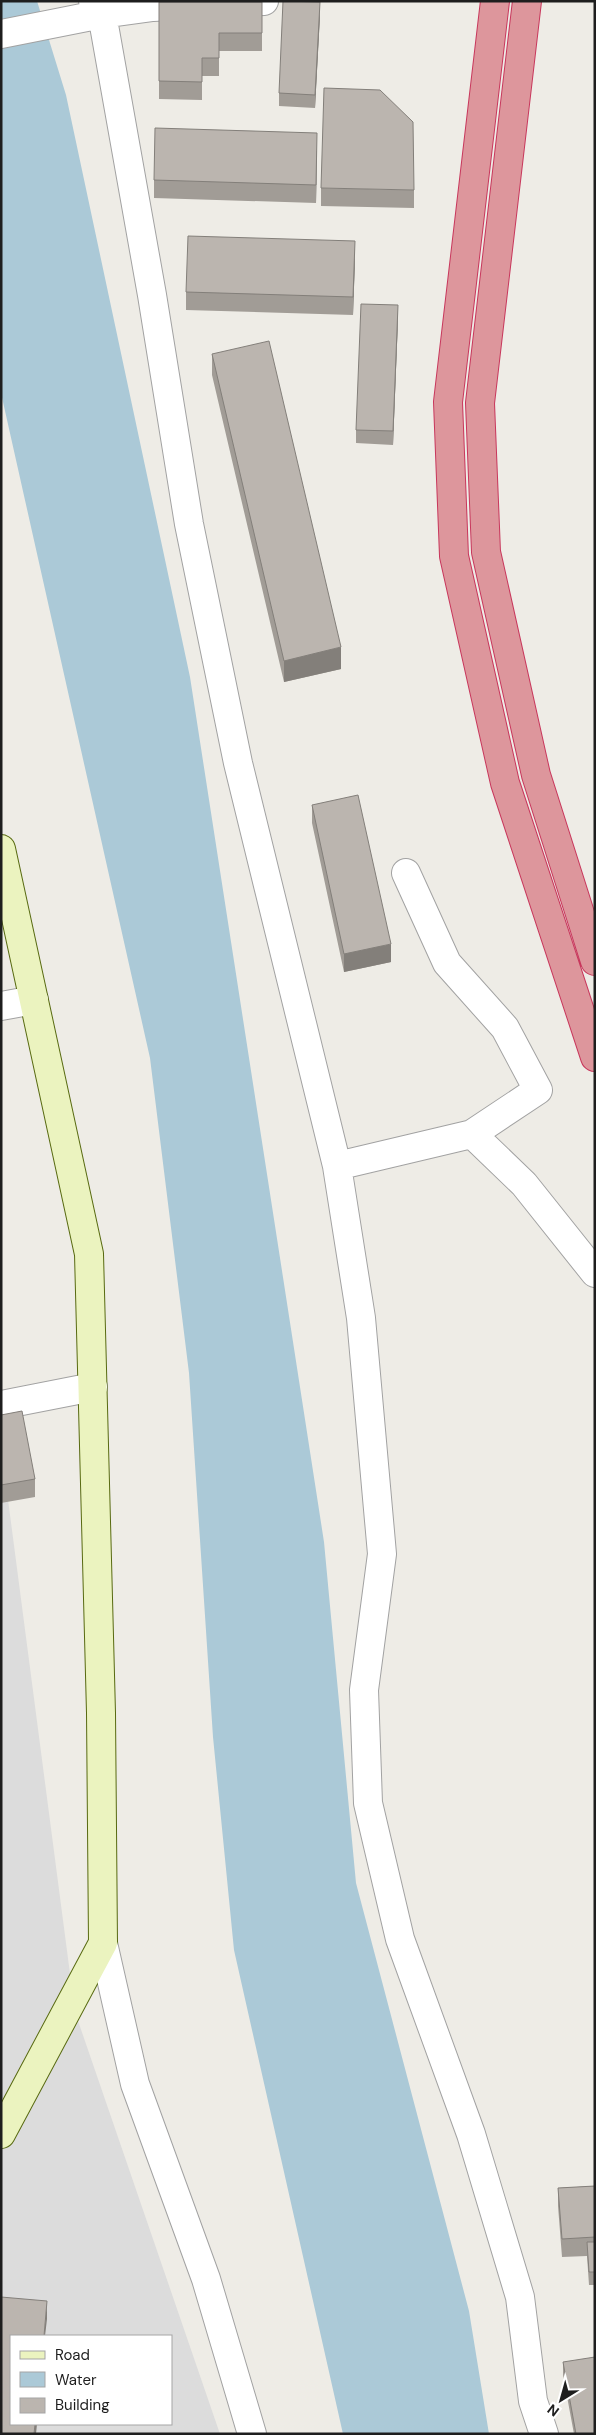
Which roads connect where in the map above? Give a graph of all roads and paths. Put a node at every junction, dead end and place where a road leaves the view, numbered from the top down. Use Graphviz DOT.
graph roads {
  1 [pos="264,1"];
  2 [pos="495,1"];
  3 [pos="527,1"];
  4 [pos="97,8"];
  5 [pos="1,34"];
  6 [pos="1,849"];
  7 [pos="406,873"];
  8 [pos="595,961"];
  9 [pos="34,1000"];
  10 [pos="1,1006"];
  11 [pos="595,1057"];
  12 [pos="472,1134"];
  13 [pos="337,1166"];
  14 [pos="595,1273"];
  15 [pos="93,1387"];
  16 [pos="1,1405"];
  17 [pos="104,1943"];
  18 [pos="1,2134"];
  19 [pos="252,2434"];
  20 [pos="544,2434"];
  1 -- 4 [label="street"];
  2 -- 11 [label="highway"];
  3 -- 8 [label="highway"];
  4 -- 5 [label="street"];
  4 -- 13 [label="street"];
  6 -- 9 [label="street"];
  7 -- 12 [label="street"];
  9 -- 10 [label="street"];
  9 -- 15 [label="street"];
  12 -- 13 [label="street"];
  12 -- 14 [label="street"];
  13 -- 20 [label="street"];
  15 -- 16 [label="street"];
  15 -- 17 [label="street"];
  17 -- 18 [label="street"];
  17 -- 19 [label="street"];
}
